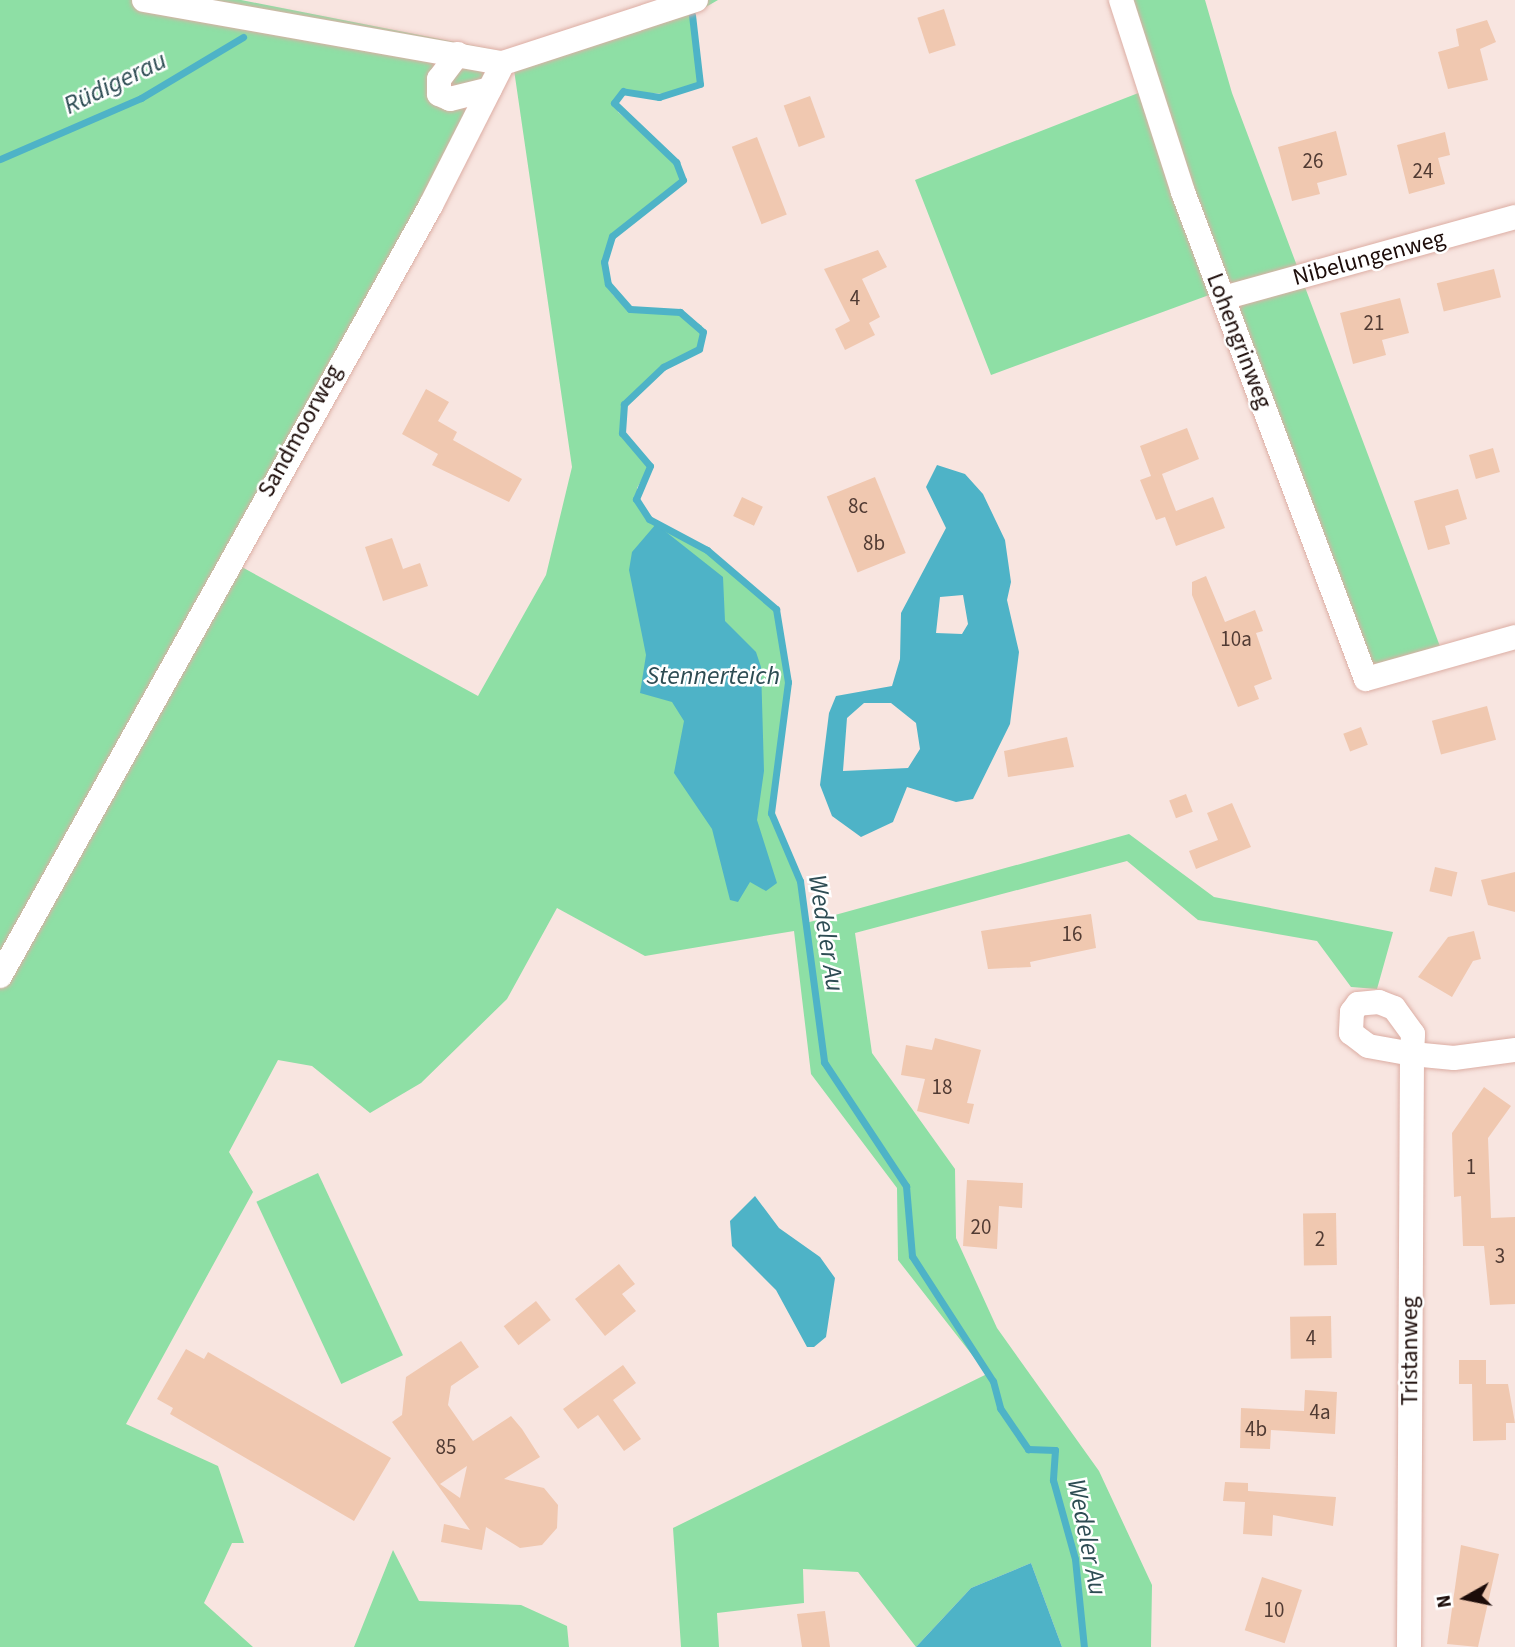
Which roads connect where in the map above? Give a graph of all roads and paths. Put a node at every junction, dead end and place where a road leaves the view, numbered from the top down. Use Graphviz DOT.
graph roads {
  1 [pos="144,0"];
  2 [pos="1121,0"];
  3 [pos="689,3"];
  4 [pos="458,54"];
  5 [pos="503,62"];
  6 [pos="490,89"];
  7 [pos="1515,217"];
  8 [pos="1223,298"];
  9 [pos="1515,637"];
  10 [pos="0,976"];
  11 [pos="1515,1050"];
  12 [pos="1409,1647"];
  1 -- 4 [label="street"];
  2 -- 8 [label="street, Lohengrinweg"];
  3 -- 5 [label="street"];
  4 -- 5 [label="street"];
  4 -- 6 [label="street"];
  5 -- 6 [label="street, Sandmoorweg"];
  6 -- 10 [label="street, Sandmoorweg"];
  7 -- 8 [label="street, Nibelungenweg"];
  8 -- 9 [label="street, Lohengrinweg"];
  11 -- 12 [label="street, Tristanweg"];
}
